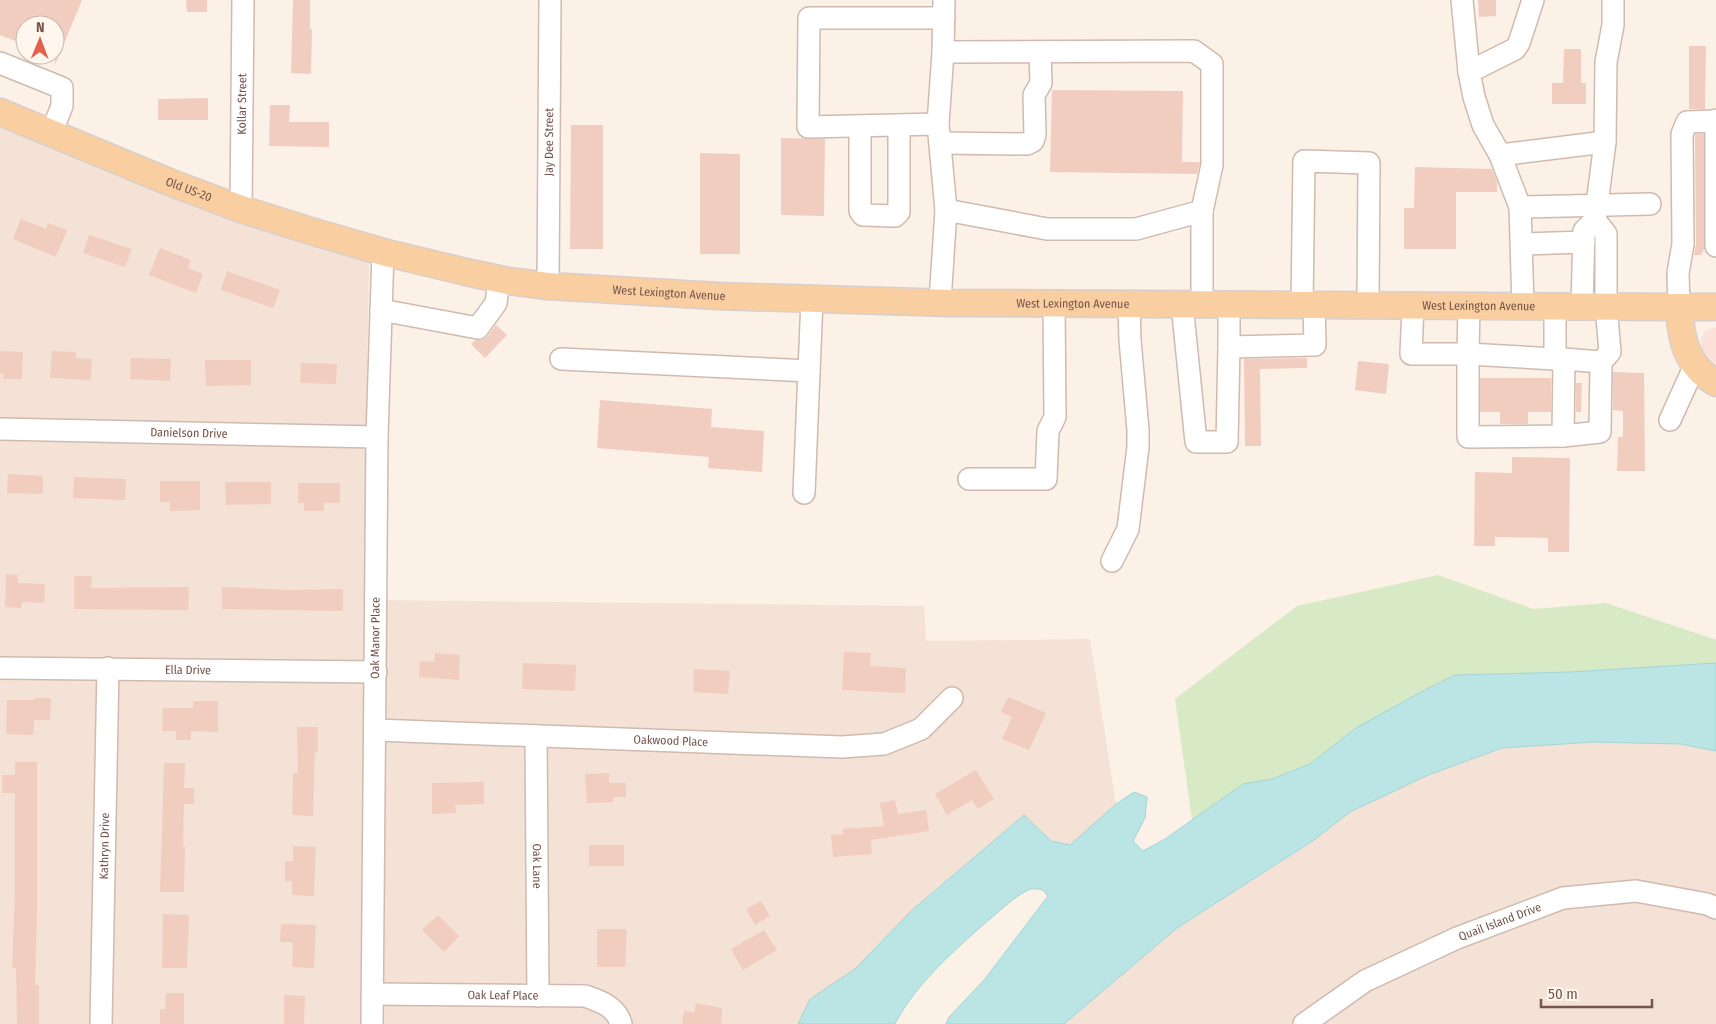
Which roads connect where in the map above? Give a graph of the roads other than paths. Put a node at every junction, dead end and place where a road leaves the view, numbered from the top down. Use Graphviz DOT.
graph roads {
  1 [pos="242,0"];
  2 [pos="550,0"];
  3 [pos="1462,0"];
  4 [pos="1533,0"];
  5 [pos="1613,0"];
  6 [pos="944,9"];
  7 [pos="943,52"];
  8 [pos="1040,52"];
  9 [pos="0,63"];
  10 [pos="1469,72"];
  11 [pos="0,112"];
  12 [pos="1716,121"];
  13 [pos="899,125"];
  14 [pos="860,126"];
  15 [pos="50,133"];
  16 [pos="939,134"];
  17 [pos="1606,142"];
  18 [pos="1500,155"];
  19 [pos="1650,204"];
  20 [pos="1520,207"];
  21 [pos="241,209"];
  22 [pos="946,210"];
  23 [pos="1202,211"];
  24 [pos="1595,212"];
  25 [pos="1584,242"];
  26 [pos="1523,244"];
  27 [pos="1716,246"];
  28 [pos="382,252"];
  29 [pos="499,279"];
  30 [pos="548,286"];
  31 [pos="812,300"];
  32 [pos="940,302"];
  33 [pos="1054,303"];
  34 [pos="1129,304"];
  35 [pos="1192,304"];
  36 [pos="1230,304"];
  37 [pos="1308,305"];
  38 [pos="1368,305"];
  39 [pos="1413,305"];
  40 [pos="1468,306"];
  41 [pos="1523,306"];
  42 [pos="1555,306"];
  43 [pos="1594,306"];
  44 [pos="1679,307"];
  45 [pos="1716,307"];
  46 [pos="381,310"];
  47 [pos="1229,347"];
  48 [pos="1468,354"];
  49 [pos="561,359"];
  50 [pos="1560,359"];
  51 [pos="1601,362"];
  52 [pos="1695,365"];
  53 [pos="809,370"];
  54 [pos="1716,383"];
  55 [pos="1670,420"];
  56 [pos="0,429"];
  57 [pos="1562,436"];
  58 [pos="377,437"];
  59 [pos="969,479"];
  60 [pos="804,493"];
  61 [pos="1112,561"];
  62 [pos="0,668"];
  63 [pos="108,668"];
  64 [pos="376,672"];
  65 [pos="952,698"];
  66 [pos="376,730"];
  67 [pos="536,736"];
  68 [pos="1716,908"];
  69 [pos="372,994"];
  70 [pos="538,996"];
  71 [pos="102,1024"];
  72 [pos="372,1024"];
  73 [pos="621,1024"];
  74 [pos="1304,1024"];
  1 -- 21 [label="street, Kollar Street"];
  2 -- 30 [label="street, Jay Dee Street"];
  3 -- 10 [label="street"];
  4 -- 10 [label="street"];
  5 -- 17 [label="street"];
  6 -- 7 [label="street"];
  6 -- 14 [label="street"];
  7 -- 8 [label="street"];
  7 -- 16 [label="street"];
  8 -- 16 [label="street"];
  8 -- 23 [label="street"];
  9 -- 15 [label="street"];
  10 -- 18 [label="street"];
  11 -- 15 [label="main road, Old US-20"];
  12 -- 27 [label="street"];
  12 -- 44 [label="street"];
  13 -- 14 [label="street"];
  13 -- 14 [label="street"];
  13 -- 16 [label="street"];
  15 -- 21 [label="main road, Old US-20"];
  16 -- 22 [label="street"];
  17 -- 18 [label="street"];
  17 -- 24 [label="street"];
  18 -- 20 [label="street"];
  19 -- 24 [label="street"];
  20 -- 24 [label="street"];
  20 -- 26 [label="street"];
  21 -- 28 [label="main road, Old US-20"];
  22 -- 23 [label="street"];
  22 -- 32 [label="street"];
  23 -- 35 [label="street"];
  24 -- 25 [label="street"];
  24 -- 43 [label="street"];
  25 -- 26 [label="street"];
  25 -- 43 [label="street"];
  26 -- 41 [label="street"];
  28 -- 29 [label="main road, West Lexington Avenue"];
  28 -- 46 [label="street, Oak Manor Place"];
  29 -- 30 [label="main road, West Lexington Avenue"];
  29 -- 46 [label="street"];
  30 -- 31 [label="main road, West Lexington Avenue"];
  31 -- 32 [label="main road, West Lexington Avenue"];
  31 -- 53 [label="street"];
  32 -- 33 [label="main road, West Lexington Avenue"];
  33 -- 34 [label="main road, West Lexington Avenue"];
  33 -- 59 [label="street"];
  34 -- 35 [label="main road, West Lexington Avenue"];
  34 -- 61 [label="street"];
  35 -- 36 [label="main road, West Lexington Avenue"];
  35 -- 47 [label="street"];
  36 -- 37 [label="main road, West Lexington Avenue"];
  36 -- 47 [label="street"];
  37 -- 38 [label="main road, West Lexington Avenue"];
  37 -- 38 [label="street"];
  37 -- 47 [label="street"];
  38 -- 39 [label="main road, West Lexington Avenue"];
  39 -- 40 [label="main road, West Lexington Avenue"];
  39 -- 48 [label="street"];
  40 -- 41 [label="main road, West Lexington Avenue"];
  40 -- 48 [label="street"];
  41 -- 42 [label="main road, West Lexington Avenue"];
  42 -- 43 [label="main road, West Lexington Avenue"];
  42 -- 50 [label="street"];
  43 -- 44 [label="main road, West Lexington Avenue"];
  43 -- 51 [label="street"];
  44 -- 45 [label="main road, West Lexington Avenue"];
  44 -- 52 [label="main road"];
  46 -- 58 [label="street, Oak Manor Place"];
  48 -- 50 [label="street"];
  48 -- 57 [label="street"];
  49 -- 53 [label="street"];
  50 -- 51 [label="street"];
  50 -- 57 [label="street"];
  51 -- 57 [label="street"];
  52 -- 54 [label="main road"];
  52 -- 55 [label="street"];
  53 -- 60 [label="street"];
  56 -- 58 [label="street, Danielson Drive"];
  58 -- 64 [label="street, Oak Manor Place"];
  62 -- 63 [label="street, Ella Drive"];
  63 -- 64 [label="street, Ella Drive"];
  63 -- 71 [label="street, Kathryn Drive"];
  64 -- 66 [label="street, Oak Manor Place"];
  65 -- 67 [label="street, Oakwood Place"];
  66 -- 67 [label="street, Oakwood Place"];
  66 -- 69 [label="street, Oak Manor Place"];
  67 -- 70 [label="street, Oak Lane"];
  68 -- 74 [label="street, Quail Island Drive"];
  69 -- 70 [label="street, Oak Leaf Place"];
  69 -- 72 [label="street, Oak Manor Place"];
  70 -- 73 [label="street, Oak Leaf Place"];
}
